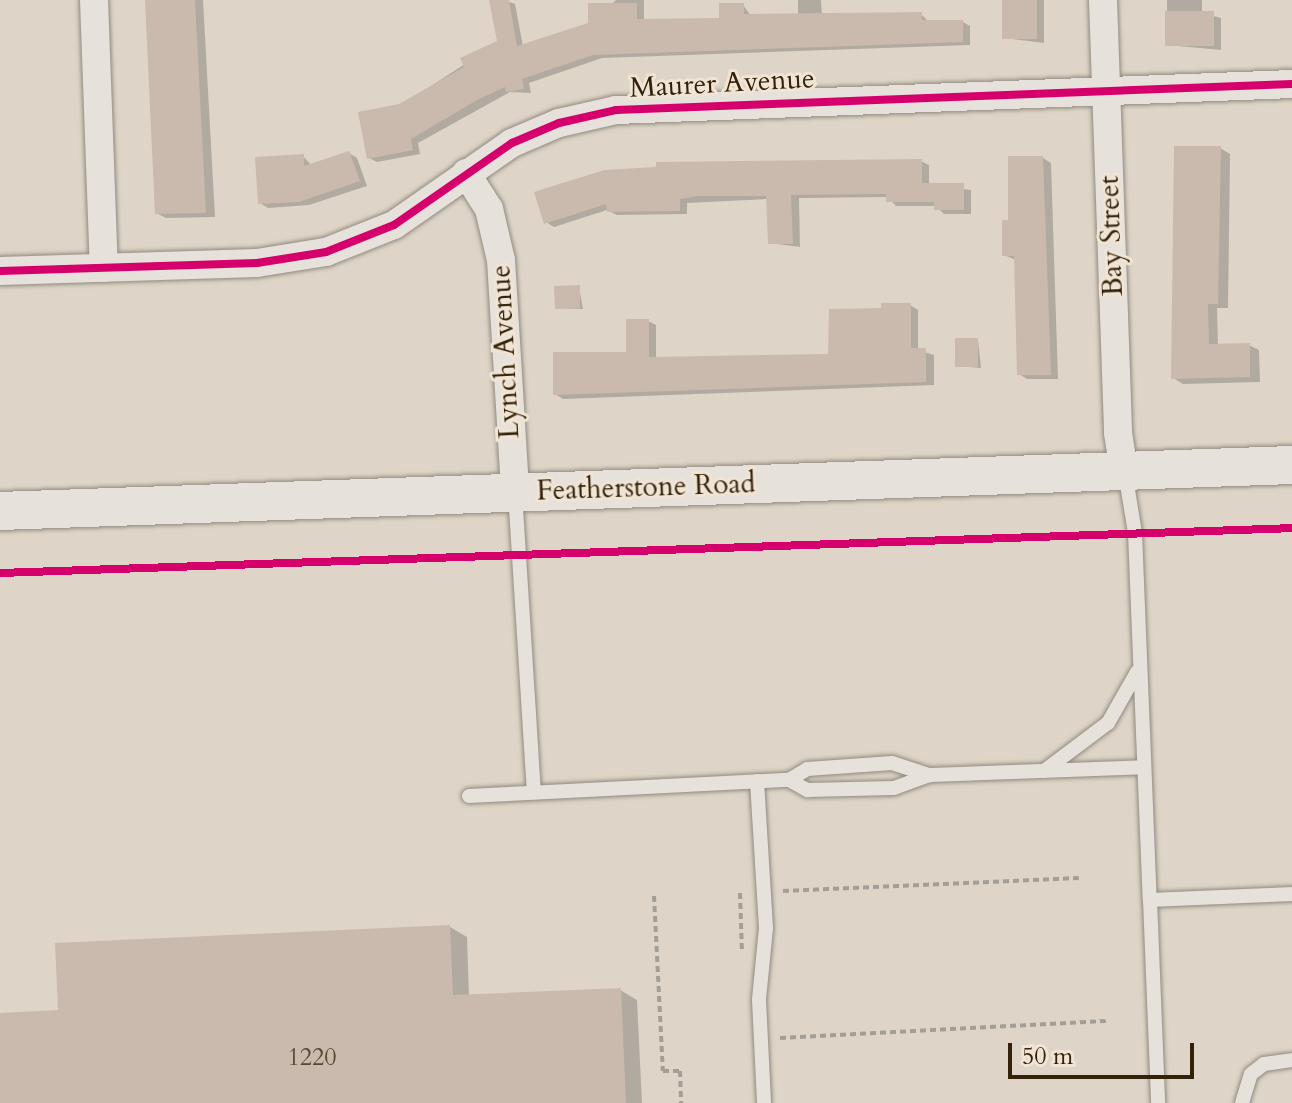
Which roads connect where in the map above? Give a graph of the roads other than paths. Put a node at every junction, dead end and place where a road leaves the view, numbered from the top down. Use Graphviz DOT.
graph roads {
  1 [pos="94,0"];
  2 [pos="1103,0"];
  3 [pos="1292,84"];
  4 [pos="1106,91"];
  5 [pos="466,173"];
  6 [pos="104,268"];
  7 [pos="0,271"];
  8 [pos="1292,465"];
  9 [pos="1124,471"];
  10 [pos="515,492"];
  11 [pos="0,511"];
  12 [pos="1139,668"];
  13 [pos="1144,767"];
  14 [pos="1044,771"];
  15 [pos="930,775"];
  16 [pos="789,780"];
  17 [pos="757,781"];
  18 [pos="534,792"];
  19 [pos="469,796"];
  20 [pos="1292,894"];
  21 [pos="1150,900"];
  22 [pos="1292,1060"];
  23 [pos="764,1103"];
  24 [pos="1158,1103"];
  25 [pos="1242,1103"];
  1 -- 6 [label="street"];
  2 -- 4 [label="street, Bay Street"];
  3 -- 4 [label="street, Maurer Avenue"];
  4 -- 5 [label="street, Maurer Avenue"];
  4 -- 9 [label="street, Bay Street"];
  5 -- 6 [label="street, Maurer Avenue"];
  5 -- 10 [label="street, Lynch Avenue"];
  6 -- 7 [label="street, Maurer Avenue"];
  8 -- 9 [label="street, Featherstone Road"];
  9 -- 10 [label="street, Featherstone Road"];
  9 -- 12 [label="lane"];
  10 -- 11 [label="street, Featherstone Road"];
  10 -- 18 [label="lane"];
  12 -- 13 [label="lane"];
  12 -- 14 [label="lane"];
  13 -- 14 [label="lane"];
  13 -- 21 [label="lane"];
  14 -- 15 [label="lane"];
  15 -- 16 [label="lane"];
  15 -- 16 [label="lane"];
  16 -- 17 [label="lane"];
  17 -- 18 [label="lane"];
  17 -- 23 [label="lane"];
  18 -- 19 [label="lane"];
  20 -- 21 [label="lane"];
  21 -- 24 [label="lane"];
  22 -- 25 [label="lane"];
}
